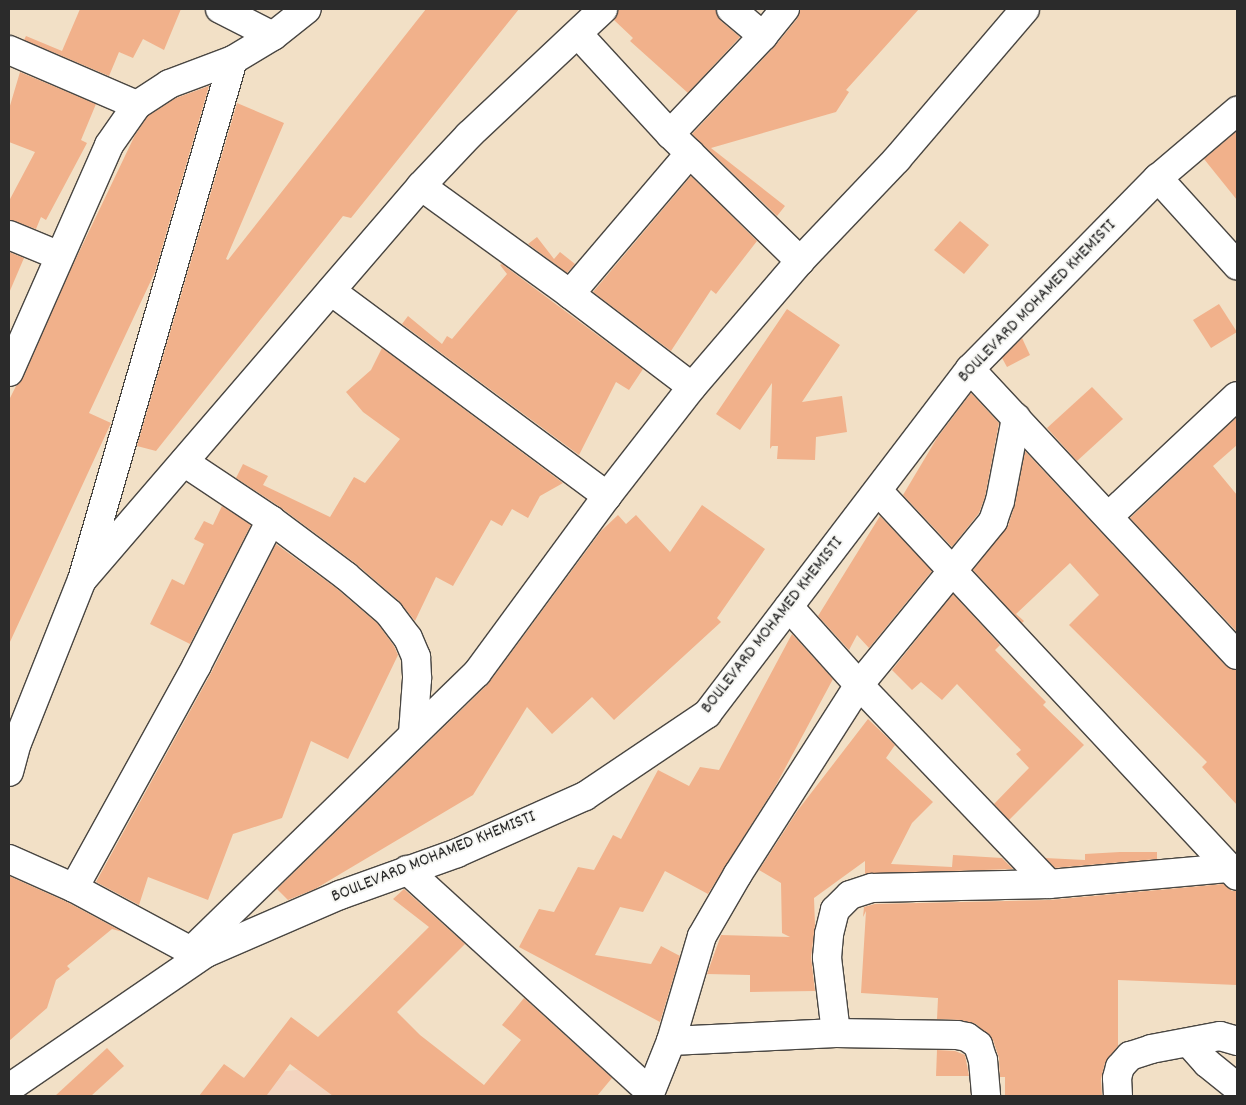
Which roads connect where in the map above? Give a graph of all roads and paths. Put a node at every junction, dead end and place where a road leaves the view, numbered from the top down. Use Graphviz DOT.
graph roads {
  1 [pos="220,9"];
  2 [pos="307,9"];
  3 [pos="602,9"];
  4 [pos="731,9"];
  5 [pos="785,9"];
  6 [pos="1026,9"];
  7 [pos="578,34"];
  8 [pos="273,36"];
  9 [pos="763,36"];
  10 [pos="9,50"];
  11 [pos="233,60"];
  12 [pos="137,105"];
  13 [pos="1237,111"];
  14 [pos="670,134"];
  15 [pos="690,153"];
  16 [pos="1158,178"];
  17 [pos="421,186"];
  18 [pos="9,235"];
  19 [pos="60,256"];
  20 [pos="800,261"];
  21 [pos="1237,264"];
  22 [pos="331,291"];
  23 [pos="570,294"];
  24 [pos="970,369"];
  25 [pos="9,372"];
  26 [pos="692,387"];
  27 [pos="1237,396"];
  28 [pos="1016,418"];
  29 [pos="184,462"];
  30 [pos="878,491"];
  31 [pos="607,496"];
  32 [pos="1109,516"];
  33 [pos="270,520"];
  34 [pos="950,570"];
  35 [pos="82,580"];
  36 [pos="789,607"];
  37 [pos="1237,655"];
  38 [pos="859,685"];
  39 [pos="413,734"];
  40 [pos="13,741"];
  41 [pos="9,772"];
  42 [pos="9,859"];
  43 [pos="408,870"];
  44 [pos="1233,872"];
  45 [pos="1049,884"];
  46 [pos="74,888"];
  47 [pos="199,952"];
  48 [pos="836,1033"];
  49 [pos="1237,1041"];
  50 [pos="671,1042"];
  51 [pos="1189,1043"];
  52 [pos="1237,1087"];
  53 [pos="9,1088"];
  54 [pos="649,1094"];
  55 [pos="986,1096"];
  56 [pos="1118,1096"];
  1 -- 8 [label="street"];
  2 -- 8 [label="street"];
  3 -- 7 [label="street"];
  4 -- 9 [label="street"];
  5 -- 9 [label="street"];
  6 -- 20 [label="street"];
  7 -- 14 [label="street"];
  7 -- 17 [label="street"];
  8 -- 11 [label="street"];
  9 -- 14 [label="street"];
  10 -- 12 [label="street"];
  11 -- 12 [label="street"];
  11 -- 35 [label="street"];
  12 -- 19 [label="street"];
  13 -- 16 [label="street, BOULEVARD MOHAMED KHEMISTI"];
  14 -- 15 [label="street"];
  15 -- 20 [label="street"];
  15 -- 23 [label="street"];
  16 -- 21 [label="street"];
  16 -- 24 [label="street, BOULEVARD MOHAMED KHEMISTI"];
  17 -- 22 [label="street"];
  17 -- 23 [label="street"];
  18 -- 19 [label="street"];
  19 -- 25 [label="street"];
  20 -- 26 [label="street"];
  22 -- 29 [label="street"];
  22 -- 31 [label="street"];
  23 -- 26 [label="street"];
  24 -- 28 [label="street"];
  24 -- 30 [label="street, BOULEVARD MOHAMED KHEMISTI"];
  26 -- 31 [label="street"];
  27 -- 32 [label="street"];
  28 -- 32 [label="street"];
  28 -- 34 [label="street"];
  29 -- 33 [label="street"];
  29 -- 35 [label="street"];
  30 -- 34 [label="street"];
  30 -- 36 [label="street, BOULEVARD MOHAMED KHEMISTI"];
  31 -- 39 [label="street"];
  32 -- 37 [label="street"];
  33 -- 39 [label="street"];
  33 -- 46 [label="street"];
  34 -- 38 [label="street"];
  34 -- 44 [label="street"];
  35 -- 40 [label="street"];
  36 -- 38 [label="street"];
  36 -- 43 [label="street, BOULEVARD MOHAMED KHEMISTI"];
  38 -- 45 [label="street"];
  38 -- 50 [label="street"];
  39 -- 47 [label="street"];
  40 -- 41 [label="street"];
  42 -- 46 [label="street"];
  43 -- 47 [label="street, BOULEVARD MOHAMED KHEMISTI"];
  43 -- 54 [label="street"];
  44 -- 45 [label="street"];
  45 -- 48 [label="street"];
  46 -- 47 [label="street"];
  47 -- 53 [label="street, BOULEVARD MOHAMED KHEMISTI"];
  48 -- 50 [label="street"];
  48 -- 55 [label="street"];
  49 -- 51 [label="street"];
  50 -- 54 [label="street"];
  51 -- 52 [label="street"];
  51 -- 56 [label="street"];
}
